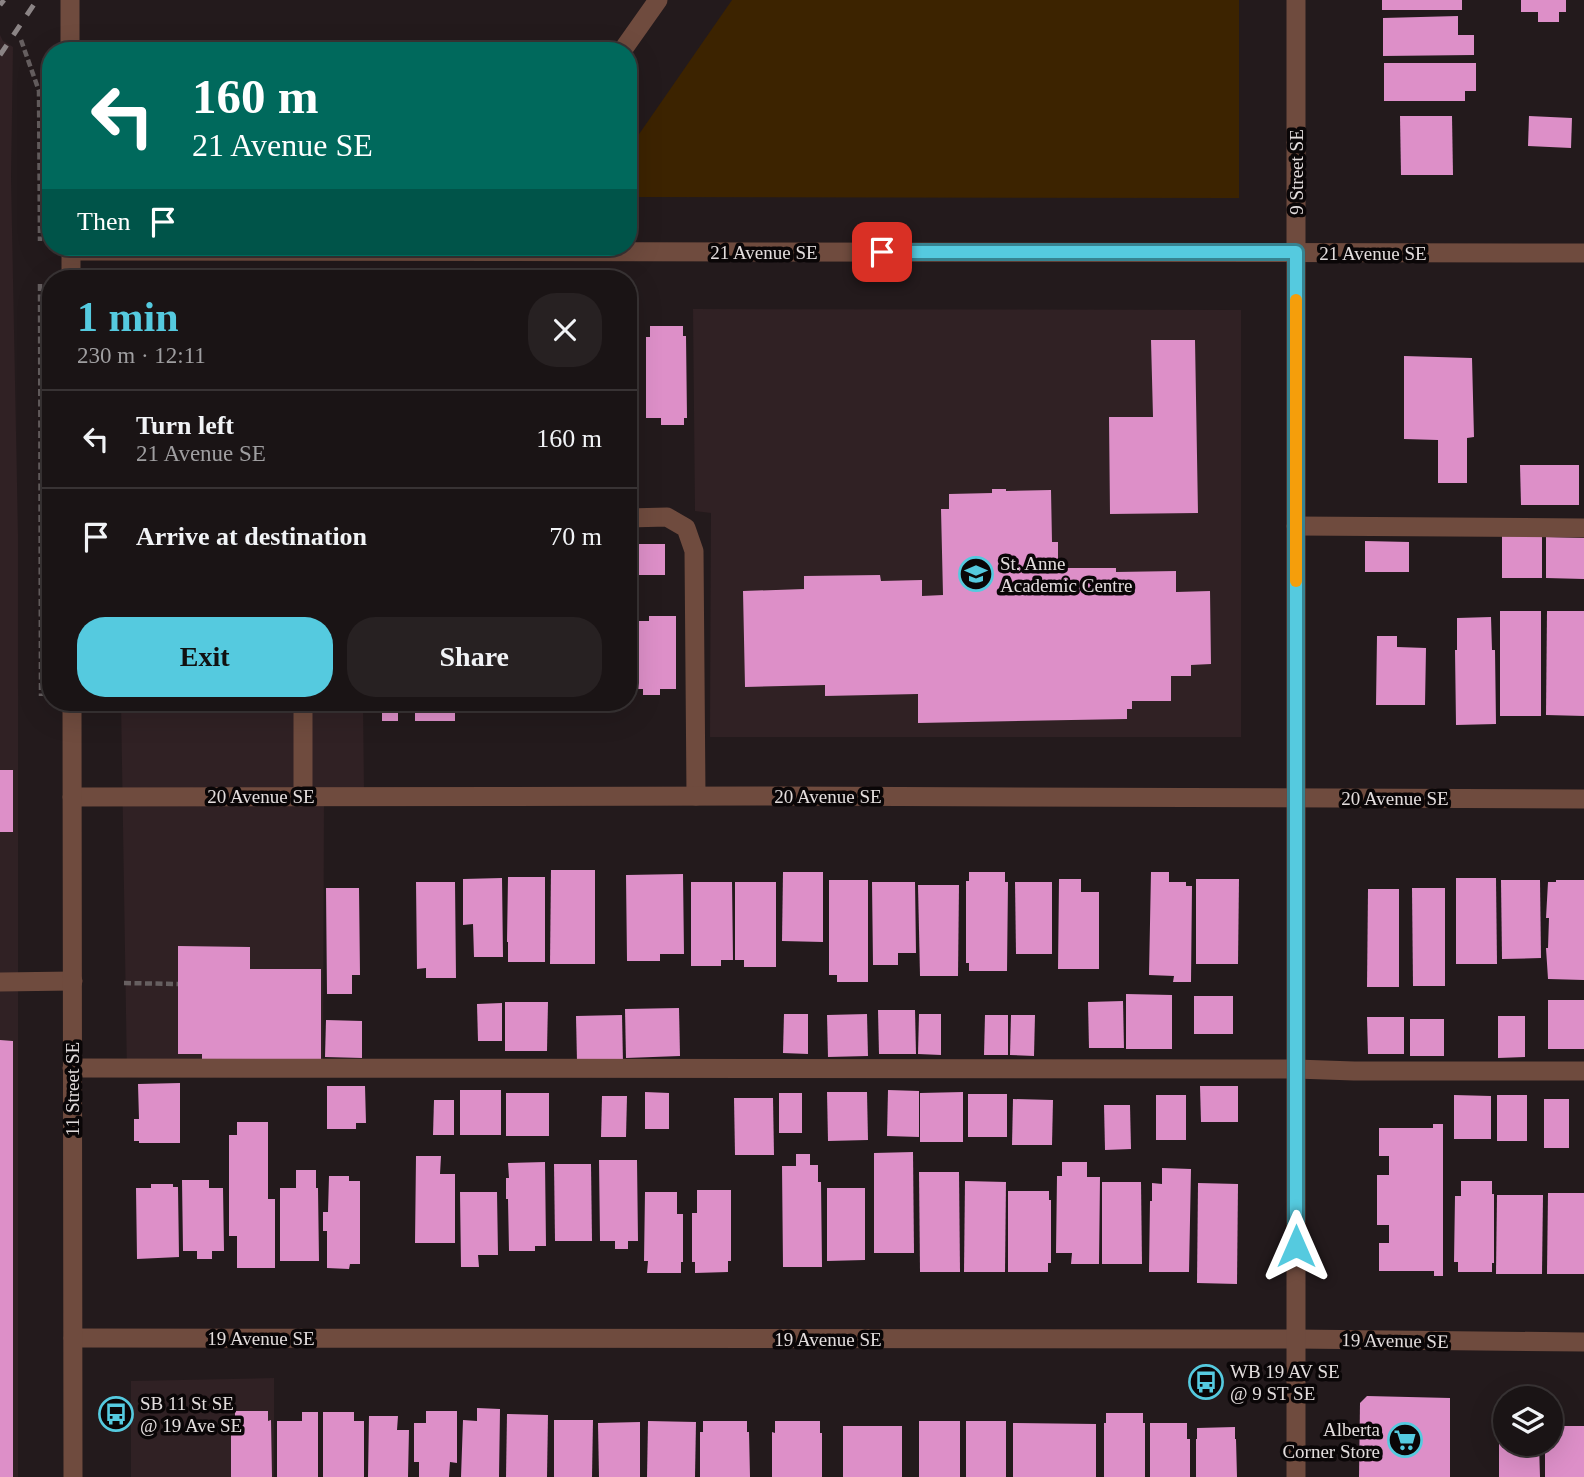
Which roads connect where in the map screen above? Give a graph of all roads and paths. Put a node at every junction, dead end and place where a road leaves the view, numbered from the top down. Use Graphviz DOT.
graph roads {
  1 [pos="70,0"];
  2 [pos="658,0"];
  3 [pos="1296,0"];
  4 [pos="21,40"];
  5 [pos="70,42"];
  6 [pos="628,42"];
  7 [pos="40,242"];
  8 [pos="637,250"];
  9 [pos="1296,252"];
  10 [pos="1584,253"];
  11 [pos="40,281"];
  12 [pos="637,518"];
  13 [pos="1296,526"];
  14 [pos="1584,528"];
  15 [pos="41,709"];
  16 [pos="72,711"];
  17 [pos="303,711"];
  18 [pos="303,796"];
  19 [pos="696,796"];
  20 [pos="72,797"];
  21 [pos="1296,797"];
  22 [pos="1584,799"];
  23 [pos="73,981"];
  24 [pos="0,982"];
  25 [pos="124,983"];
  26 [pos="178,984"];
  27 [pos="72,1068"];
  28 [pos="1296,1069"];
  29 [pos="1584,1071"];
  30 [pos="73,1338"];
  31 [pos="1296,1339"];
  32 [pos="1584,1342"];
  33 [pos="73,1477"];
  34 [pos="1296,1477"];
  1 -- 5 [label="street"];
  2 -- 6 [label="street"];
  3 -- 9 [label="street, 9 Street SE"];
  4 -- 7 [label="path"];
  8 -- 9 [label="street, 21 Avenue SE"];
  9 -- 10 [label="street, 21 Avenue SE"];
  9 -- 13 [label="street, 9 Street SE"];
  11 -- 15 [label="path"];
  12 -- 19 [label="street"];
  13 -- 14 [label="street"];
  13 -- 21 [label="street, 9 Street SE"];
  16 -- 20 [label="street, 11 Street SE"];
  17 -- 18 [label="street"];
  18 -- 19 [label="street, 20 Avenue SE"];
  18 -- 20 [label="street, 20 Avenue SE"];
  19 -- 21 [label="street, 20 Avenue SE"];
  20 -- 23 [label="street, 11 Street SE"];
  21 -- 22 [label="street, 20 Avenue SE"];
  21 -- 28 [label="street, 9 Street SE"];
  23 -- 24 [label="street"];
  23 -- 27 [label="street, 11 Street SE"];
  25 -- 26 [label="path"];
  27 -- 28 [label="street"];
  27 -- 30 [label="street, 11 Street SE"];
  28 -- 29 [label="street"];
  28 -- 31 [label="street, 9 Street SE"];
  30 -- 31 [label="street, 19 Avenue SE"];
  30 -- 33 [label="street, 11 Street SE"];
  31 -- 32 [label="street, 19 Avenue SE"];
  31 -- 34 [label="street, 9 Street SE"];
}
